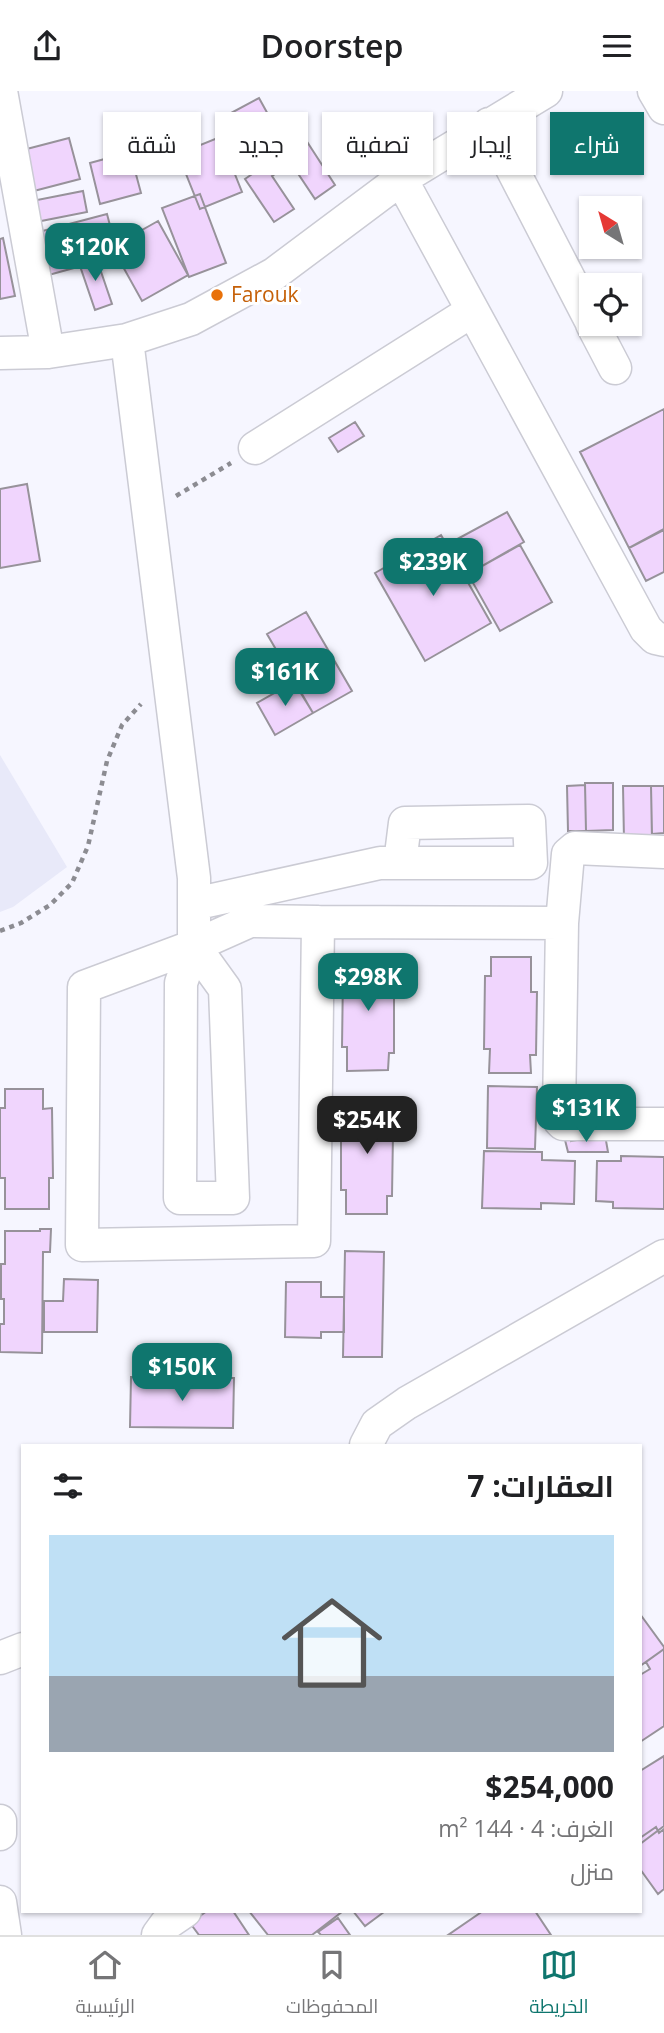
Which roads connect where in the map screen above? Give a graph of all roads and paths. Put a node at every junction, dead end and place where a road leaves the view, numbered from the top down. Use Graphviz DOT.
graph roads {
  1 [pos="1,91"];
  2 [pos="546,91"];
  3 [pos="654,91"];
  4 [pos="664,108"];
  5 [pos="510,112"];
  6 [pos="447,150"];
  7 [pos="515,175"];
  8 [pos="401,179"];
  9 [pos="579,299"];
  10 [pos="472,311"];
  11 [pos="598,336"];
  12 [pos="127,339"];
  13 [pos="48,352"];
  14 [pos="0,353"];
  15 [pos="615,368"];
  16 [pos="255,448"];
  17 [pos="148,512"];
  18 [pos="664,640"];
  19 [pos="169,674"];
  20 [pos="664,852"];
  21 [pos="400,863"];
  22 [pos="194,904"];
  23 [pos="318,922"];
  24 [pos="562,923"];
  25 [pos="0,931"];
  26 [pos="194,946"];
  27 [pos="664,1124"];
  28 [pos="664,1256"];
  29 [pos="367,1444"];
  30 [pos="21,1650"];
  31 [pos="0,1658"];
  32 [pos="0,1821"];
  33 [pos="0,1834"];
  34 [pos="0,1902"];
  35 [pos="182,1913"];
  36 [pos="5,1935"];
  37 [pos="158,1935"];
  1 -- 13 [label="street"];
  2 -- 5 [label="street"];
  3 -- 4 [label="street"];
  6 -- 8 [label="street"];
  7 -- 9 [label="street"];
  8 -- 10 [label="street"];
  8 -- 12 [label="street"];
  10 -- 16 [label="street"];
  10 -- 18 [label="street"];
  11 -- 15 [label="street"];
  12 -- 13 [label="street"];
  12 -- 17 [label="street"];
  13 -- 14 [label="street"];
  16 -- 17 [label="path"];
  17 -- 19 [label="street"];
  19 -- 22 [label="street"];
  19 -- 25 [label="path"];
  20 -- 24 [label="street"];
  21 -- 22 [label="street"];
  22 -- 26 [label="street"];
  23 -- 24 [label="street"];
  23 -- 26 [label="street"];
  23 -- 26 [label="street"];
  24 -- 27 [label="street"];
  26 -- 26 [label="street"];
  28 -- 29 [label="street"];
  30 -- 31 [label="street"];
  32 -- 33 [label="street"];
  34 -- 36 [label="street"];
  35 -- 37 [label="street"];
}
